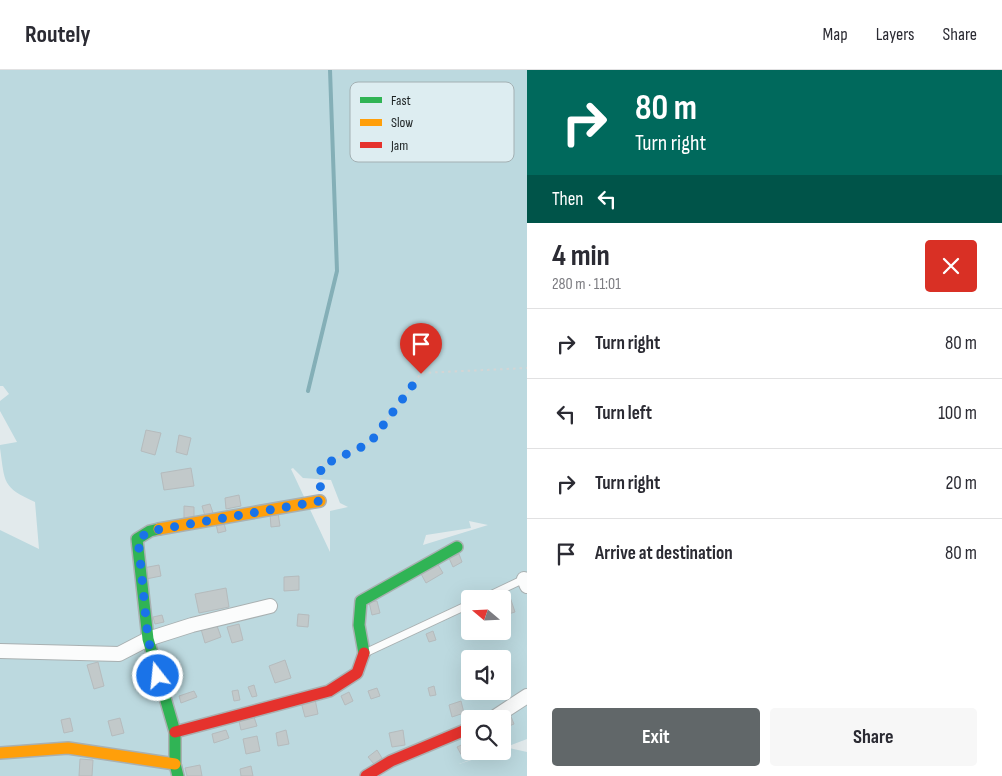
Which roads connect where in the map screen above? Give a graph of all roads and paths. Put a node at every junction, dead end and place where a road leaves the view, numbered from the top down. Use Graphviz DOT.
graph roads {
  1 [pos="527,368"];
  2 [pos="320,501"];
  3 [pos="457,547"];
  4 [pos="526,583"];
  5 [pos="507,590"];
  6 [pos="270,606"];
  7 [pos="461,608"];
  8 [pos="148,639"];
  9 [pos="0,651"];
  10 [pos="364,653"];
  11 [pos="527,696"];
  12 [pos="506,710"];
  13 [pos="175,732"];
  14 [pos="461,732"];
  15 [pos="0,753"];
  16 [pos="175,764"];
  17 [pos="178,776"];
  18 [pos="366,776"];
  1 -- 2 [label="path"];
  2 -- 8 [label="street"];
  3 -- 10 [label="street"];
  4 -- 5 [label="lane"];
  6 -- 8 [label="street"];
  7 -- 10 [label="lane"];
  8 -- 9 [label="street"];
  8 -- 13 [label="street"];
  10 -- 13 [label="street"];
  11 -- 12 [label="street"];
  13 -- 16 [label="street"];
  14 -- 18 [label="street"];
  15 -- 16 [label="street"];
  16 -- 17 [label="street"];
}
